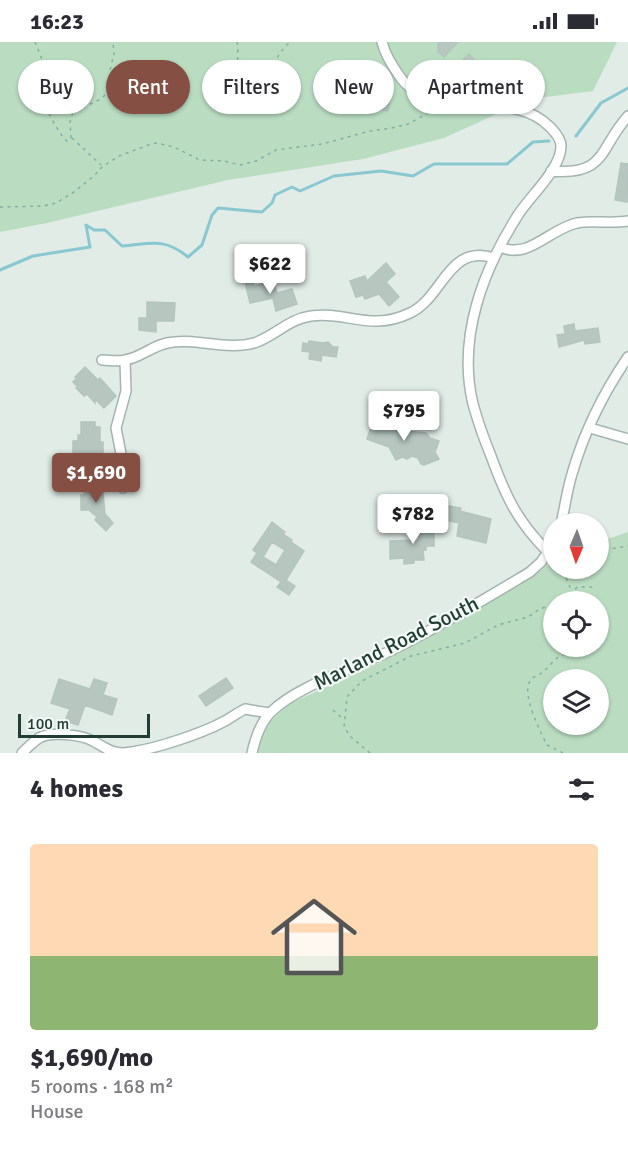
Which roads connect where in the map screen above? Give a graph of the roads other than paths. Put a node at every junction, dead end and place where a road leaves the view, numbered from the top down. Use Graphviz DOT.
graph roads {
  1 [pos="382,42"];
  2 [pos="628,116"];
  3 [pos="551,171"];
  4 [pos="628,221"];
  5 [pos="500,247"];
  6 [pos="494,258"];
  7 [pos="628,357"];
  8 [pos="102,360"];
  9 [pos="124,361"];
  10 [pos="590,428"];
  11 [pos="628,439"];
  12 [pos="123,488"];
  13 [pos="563,513"];
  14 [pos="543,547"];
  15 [pos="543,558"];
  16 [pos="269,713"];
  17 [pos="22,753"];
  18 [pos="252,753"];
  1 -- 3 [label="street"];
  2 -- 3 [label="street"];
  3 -- 5 [label="street"];
  4 -- 5 [label="street"];
  5 -- 6 [label="street"];
  6 -- 9 [label="street"];
  6 -- 14 [label="street"];
  7 -- 10 [label="street"];
  8 -- 9 [label="street"];
  9 -- 12 [label="street"];
  10 -- 11 [label="street"];
  10 -- 13 [label="street"];
  15 -- 16 [label="street, Marland Road South"];
  16 -- 17 [label="street"];
  16 -- 18 [label="street, Marland Road South"];
}
